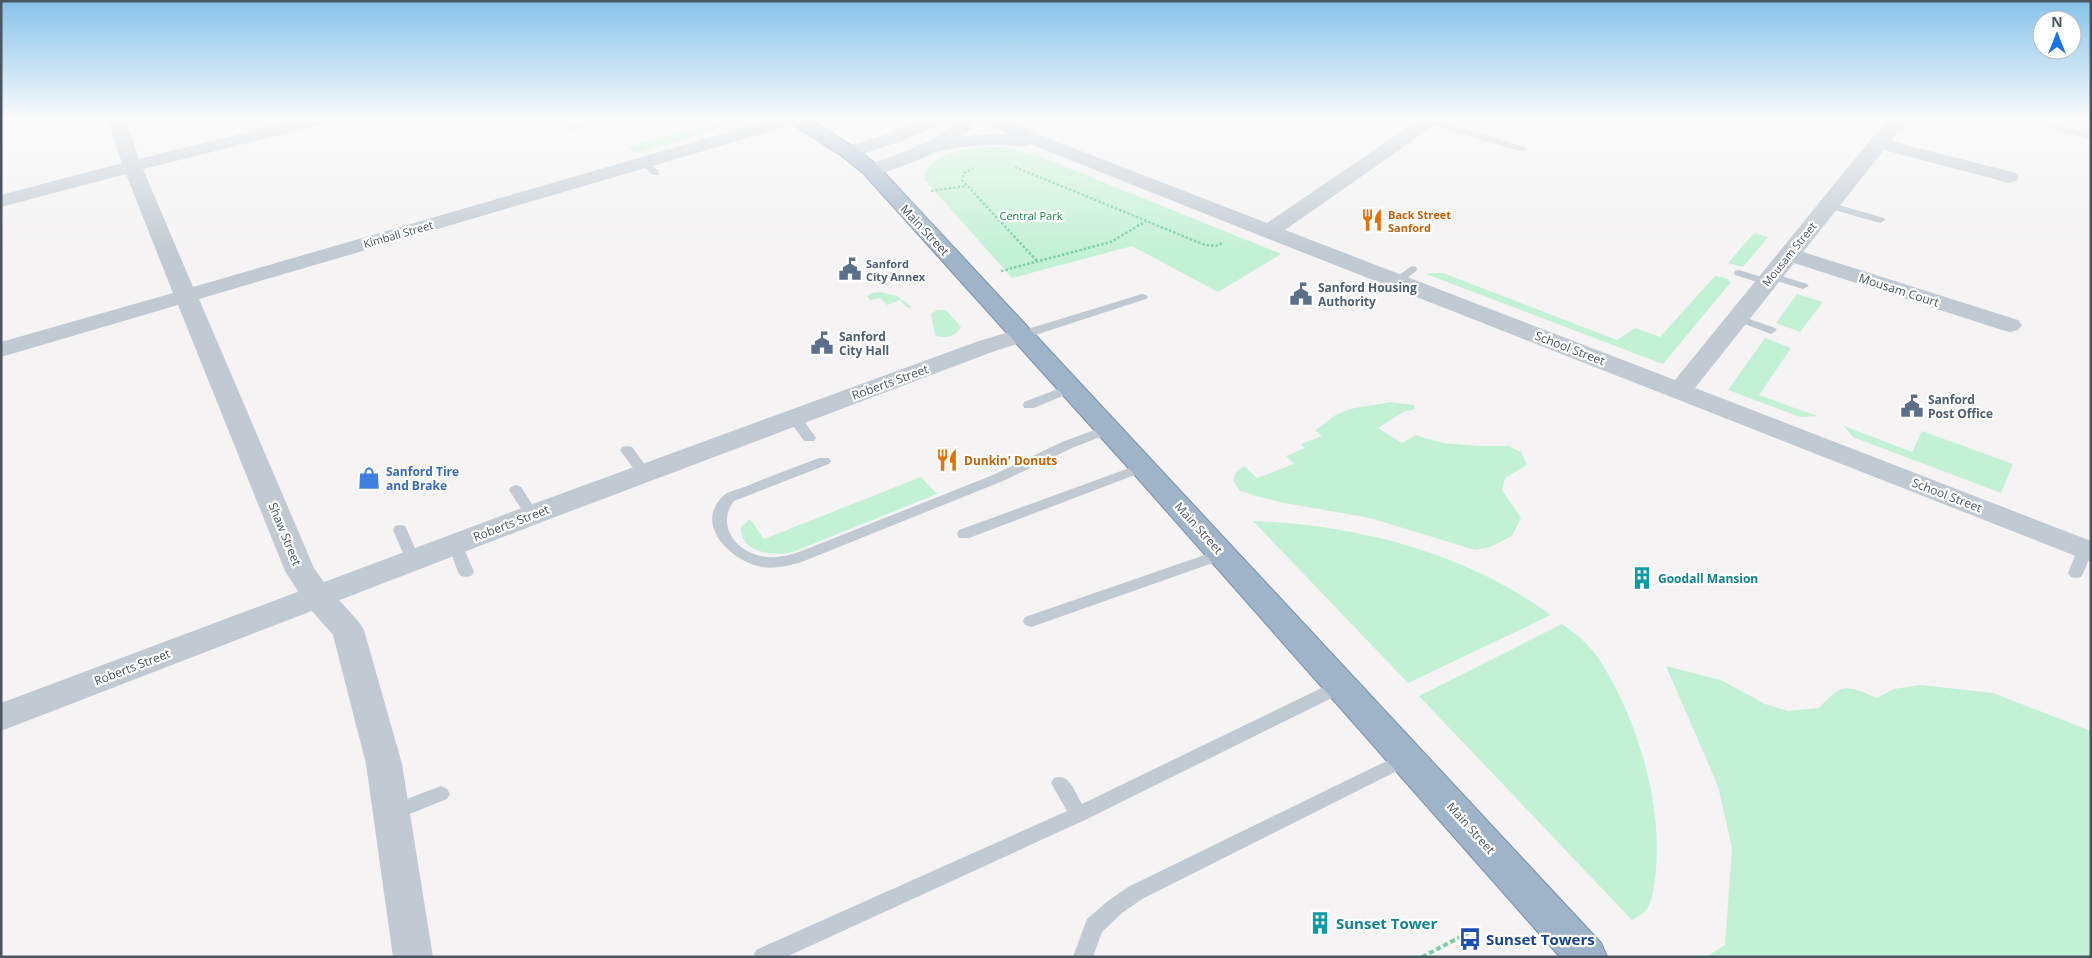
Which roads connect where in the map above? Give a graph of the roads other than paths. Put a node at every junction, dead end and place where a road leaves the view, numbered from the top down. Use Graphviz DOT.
graph roads {
  1 [pos="131,163"];
  2 [pos="145,163"];
  3 [pos="666,163"];
  4 [pos="862,163"];
  5 [pos="889,163"];
  6 [pos="1093,163"];
  7 [pos="1368,163"];
  8 [pos="1862,163"];
  9 [pos="1954,163"];
  10 [pos="132,166"];
  11 [pos="871,170"];
  12 [pos="2009,177"];
  13 [pos="1,201"];
  14 [pos="1828,205"];
  15 [pos="1880,220"];
  16 [pos="1268,232"];
  17 [pos="1789,254"];
  18 [pos="1739,273"];
  19 [pos="1769,279"];
  20 [pos="1803,286"];
  21 [pos="186,296"];
  22 [pos="1142,297"];
  23 [pos="1738,318"];
  24 [pos="2010,325"];
  25 [pos="1771,330"];
  26 [pos="1022,335"];
  27 [pos="1,350"];
  28 [pos="1071,388"];
  29 [pos="1680,391"];
  30 [pos="1029,406"];
  31 [pos="1108,429"];
  32 [pos="626,450"];
  33 [pos="824,460"];
  34 [pos="1143,467"];
  35 [pos="644,473"];
  36 [pos="516,490"];
  37 [pos="532,515"];
  38 [pos="400,530"];
  39 [pos="964,534"];
  40 [pos="455,544"];
  41 [pos="2087,550"];
  42 [pos="1222,554"];
  43 [pos="413,560"];
  44 [pos="466,572"];
  45 [pos="2076,573"];
  46 [pos="318,596"];
  47 [pos="1031,621"];
  48 [pos="1342,685"];
  49 [pos="1,717"];
  50 [pos="1408,758"];
  51 [pos="1060,784"];
  52 [pos="441,794"];
  53 [pos="391,813"];
  54 [pos="1079,814"];
  55 [pos="413,957"];
  56 [pos="763,957"];
  57 [pos="1083,957"];
  58 [pos="1587,957"];
  1 -- 10 [label="street, Shaw Street"];
  2 -- 10 [label="street"];
  3 -- 21 [label="street, Kimball Street"];
  4 -- 11 [label="highway, Main Street"];
  5 -- 11 [label="street"];
  6 -- 16 [label="street, School Street"];
  7 -- 16 [label="street"];
  8 -- 14 [label="street, Mousam Street"];
  9 -- 12 [label="street"];
  10 -- 13 [label="street"];
  10 -- 21 [label="street, Shaw Street"];
  11 -- 26 [label="highway, Main Street"];
  14 -- 15 [label="lane"];
  14 -- 17 [label="street, Mousam Street"];
  16 -- 29 [label="street, School Street"];
  17 -- 19 [label="street, Mousam Street"];
  17 -- 24 [label="street, Mousam Court"];
  18 -- 19 [label="lane"];
  19 -- 20 [label="lane"];
  19 -- 23 [label="street, Mousam Street"];
  21 -- 27 [label="street, Kimball Street"];
  21 -- 46 [label="street, Shaw Street"];
  22 -- 26 [label="lane"];
  23 -- 25 [label="lane"];
  23 -- 29 [label="street, Mousam Street"];
  26 -- 28 [label="highway, Main Street"];
  26 -- 35 [label="street, Roberts Street"];
  28 -- 30 [label="lane"];
  28 -- 31 [label="highway, Main Street"];
  29 -- 41 [label="street, School Street"];
  31 -- 33 [label="lane"];
  31 -- 34 [label="highway, Main Street"];
  32 -- 35 [label="lane"];
  34 -- 39 [label="lane"];
  34 -- 42 [label="highway, Main Street"];
  35 -- 37 [label="street, Roberts Street"];
  36 -- 37 [label="lane"];
  37 -- 40 [label="street, Roberts Street"];
  38 -- 43 [label="lane"];
  40 -- 43 [label="street, Roberts Street"];
  40 -- 44 [label="lane"];
  41 -- 45 [label="lane"];
  42 -- 47 [label="lane"];
  42 -- 48 [label="highway, Main Street"];
  43 -- 46 [label="street, Roberts Street"];
  46 -- 49 [label="street, Roberts Street"];
  46 -- 53 [label="street, Shaw Street"];
  48 -- 50 [label="highway, Main Street"];
  48 -- 54 [label="lane"];
  50 -- 57 [label="lane"];
  50 -- 58 [label="highway, Main Street"];
  51 -- 54 [label="lane"];
  52 -- 53 [label="lane"];
  53 -- 55 [label="street, Shaw Street"];
  54 -- 56 [label="lane"];
}
